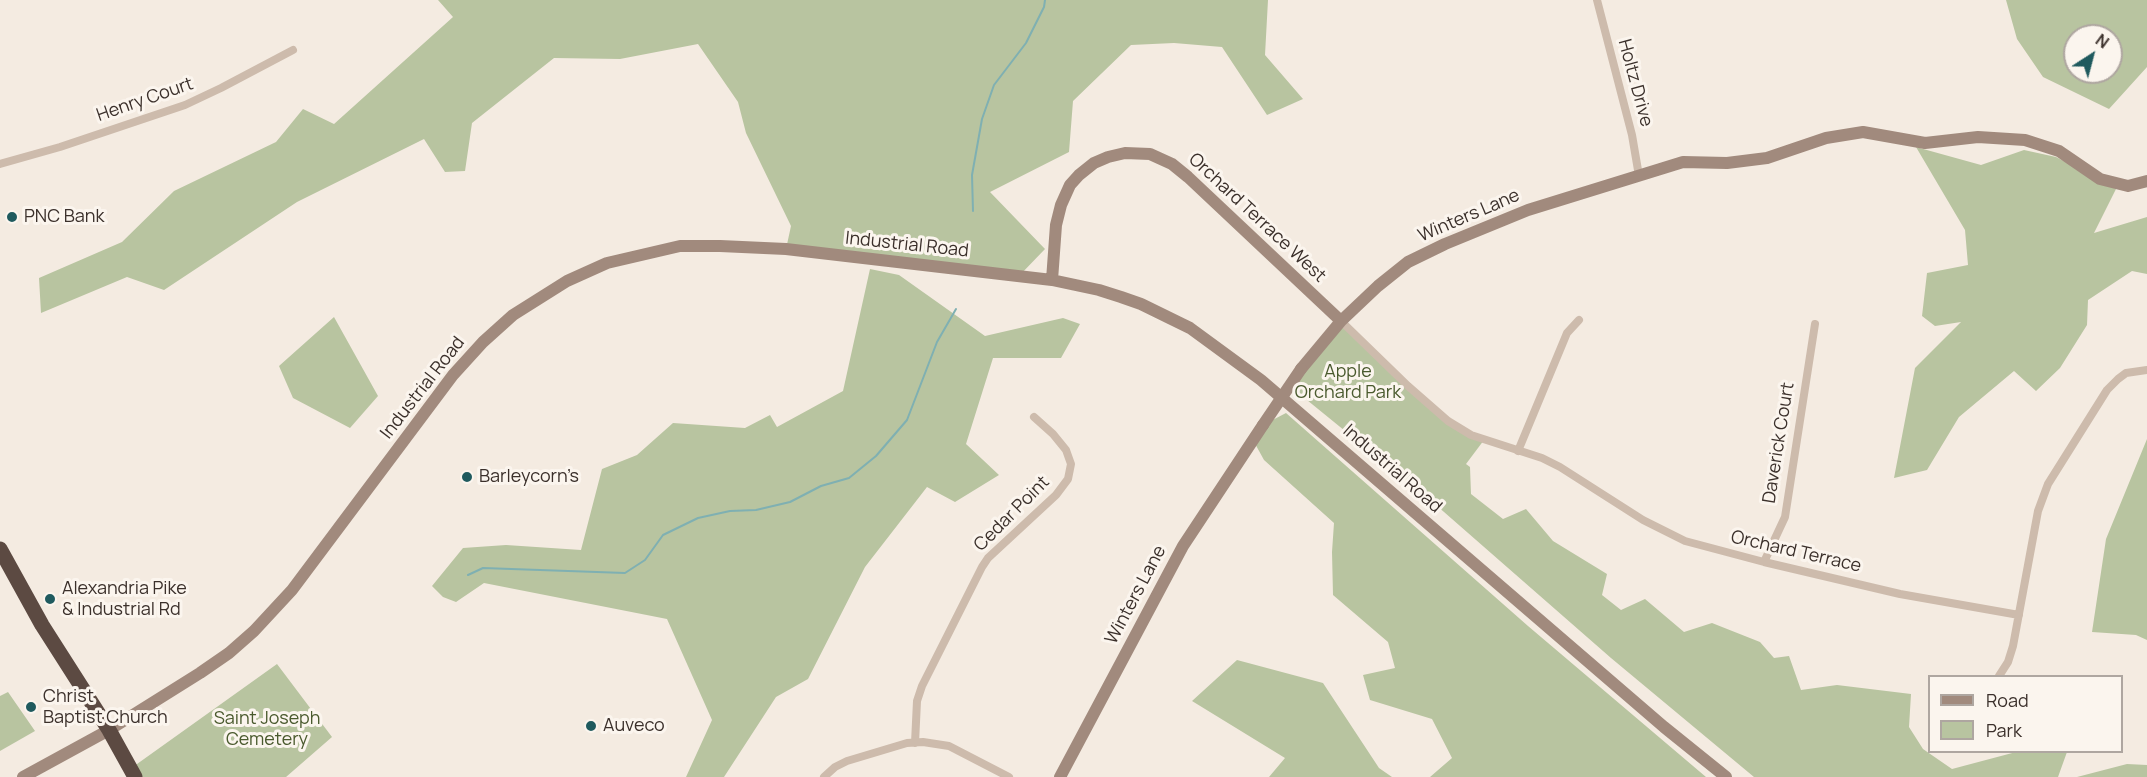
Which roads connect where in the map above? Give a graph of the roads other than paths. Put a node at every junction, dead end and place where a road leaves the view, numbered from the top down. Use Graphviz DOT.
graph roads {
  1 [pos="1597,0"];
  2 [pos="293,50"];
  3 [pos="0,164"];
  4 [pos="1639,176"];
  5 [pos="2147,181"];
  6 [pos="1052,280"];
  7 [pos="1579,320"];
  8 [pos="1341,321"];
  9 [pos="1815,324"];
  10 [pos="2147,369"];
  11 [pos="1034,417"];
  12 [pos="1518,450"];
  13 [pos="0,549"];
  14 [pos="1764,562"];
  15 [pos="2019,615"];
  16 [pos="2000,675"];
  17 [pos="109,730"];
  18 [pos="915,742"];
  19 [pos="23,777"];
  20 [pos="135,777"];
  21 [pos="824,777"];
  22 [pos="1010,777"];
  23 [pos="1060,777"];
  24 [pos="1726,777"];
  1 -- 4 [label="street, Holtz Drive"];
  2 -- 3 [label="street, Henry Court"];
  4 -- 5 [label="main road, Winters Lane"];
  4 -- 8 [label="main road, Winters Lane"];
  6 -- 8 [label="main road, Orchard Terrace West"];
  6 -- 17 [label="main road, Industrial Road"];
  6 -- 24 [label="main road, Industrial Road"];
  7 -- 12 [label="street"];
  8 -- 12 [label="street, Orchard Terrace"];
  8 -- 23 [label="main road, Winters Lane, bridge"];
  9 -- 14 [label="street, Daverick Court"];
  10 -- 15 [label="street"];
  11 -- 18 [label="street, Cedar Point"];
  12 -- 14 [label="street, Orchard Terrace"];
  13 -- 17 [label="highway"];
  14 -- 15 [label="street, Orchard Terrace"];
  15 -- 16 [label="street"];
  17 -- 19 [label="main road, Industrial Road"];
  17 -- 20 [label="highway"];
  18 -- 21 [label="street"];
  18 -- 22 [label="street"];
}
